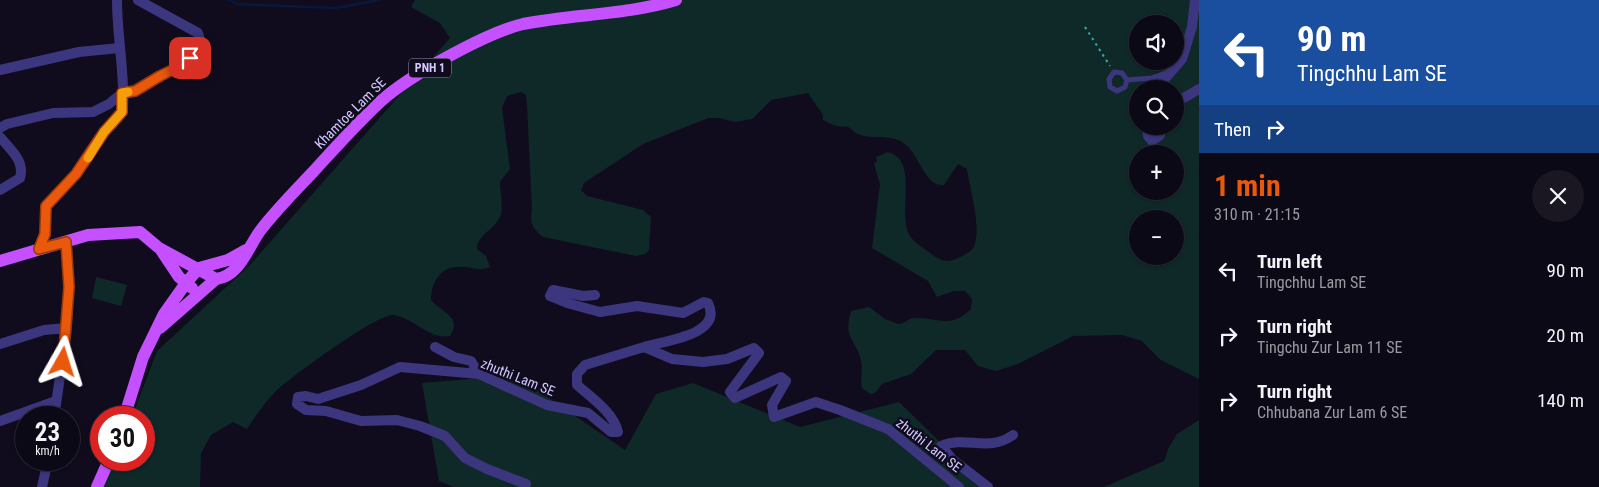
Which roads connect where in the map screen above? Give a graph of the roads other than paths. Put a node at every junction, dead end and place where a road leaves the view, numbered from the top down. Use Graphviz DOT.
graph roads {
  1 [pos="117,0"];
  2 [pos="138,0"];
  3 [pos="676,0"];
  4 [pos="1195,0"];
  5 [pos="119,48"];
  6 [pos="1184,53"];
  7 [pos="0,70"];
  8 [pos="1173,70"];
  9 [pos="1127,80"];
  10 [pos="1164,80"];
  11 [pos="1199,89"];
  12 [pos="122,93"];
  13 [pos="1184,98"];
  14 [pos="0,128"];
  15 [pos="1148,135"];
  16 [pos="1160,135"];
  17 [pos="0,137"];
  18 [pos="0,190"];
  19 [pos="66,242"];
  20 [pos="159,248"];
  21 [pos="248,248"];
  22 [pos="39,249"];
  23 [pos="0,261"];
  24 [pos="199,268"];
  25 [pos="216,279"];
  26 [pos="186,284"];
  27 [pos="203,293"];
  28 [pos="595,294"];
  29 [pos="67,328"];
  30 [pos="156,331"];
  31 [pos="0,344"];
  32 [pos="434,347"];
  33 [pos="644,347"];
  34 [pos="479,374"];
  35 [pos="56,401"];
  36 [pos="55,406"];
  37 [pos="128,406"];
  38 [pos="0,421"];
  39 [pos="1013,435"];
  40 [pos="46,471"];
  41 [pos="104,471"];
  42 [pos="42,487"];
  43 [pos="97,487"];
  44 [pos="524,487"];
  45 [pos="960,487"];
  46 [pos="988,487"];
  1 -- 5 [label="street"];
  2 -- 12 [label="street"];
  3 -- 21 [label="main road, Khamtoe Lam SE / PNH 1"];
  4 -- 6 [label="street"];
  5 -- 7 [label="street"];
  5 -- 12 [label="street"];
  8 -- 9 [label="lane"];
  8 -- 10 [label="street"];
  9 -- 9 [label="lane"];
  11 -- 13 [label="street"];
  12 -- 14 [label="street"];
  12 -- 22 [label="street"];
  15 -- 16 [label="street"];
  17 -- 18 [label="street"];
  19 -- 20 [label="main road"];
  19 -- 22 [label="main road"];
  19 -- 29 [label="street"];
  20 -- 24 [label="main road"];
  20 -- 26 [label="main road"];
  21 -- 24 [label="main road, Khamtoe Lam SE / PNH 1"];
  21 -- 25 [label="main road, Khamtoe Lam SE / PNH 1"];
  22 -- 23 [label="main road"];
  24 -- 25 [label="main road"];
  24 -- 26 [label="main road"];
  25 -- 27 [label="main road, PNH 1"];
  26 -- 27 [label="main road"];
  26 -- 30 [label="main road"];
  27 -- 30 [label="main road"];
  28 -- 33 [label="street"];
  29 -- 31 [label="street"];
  29 -- 35 [label="street"];
  30 -- 37 [label="main road"];
  32 -- 34 [label="street"];
  33 -- 34 [label="street, zhuthi Lam SE"];
  33 -- 45 [label="street, zhuthi Lam SE"];
  34 -- 44 [label="street, zhuthi Lam SE"];
  35 -- 36 [label="street"];
  35 -- 38 [label="street"];
  39 -- 46 [label="street"];
  40 -- 42 [label="street"];
  41 -- 43 [label="main road"];
}
